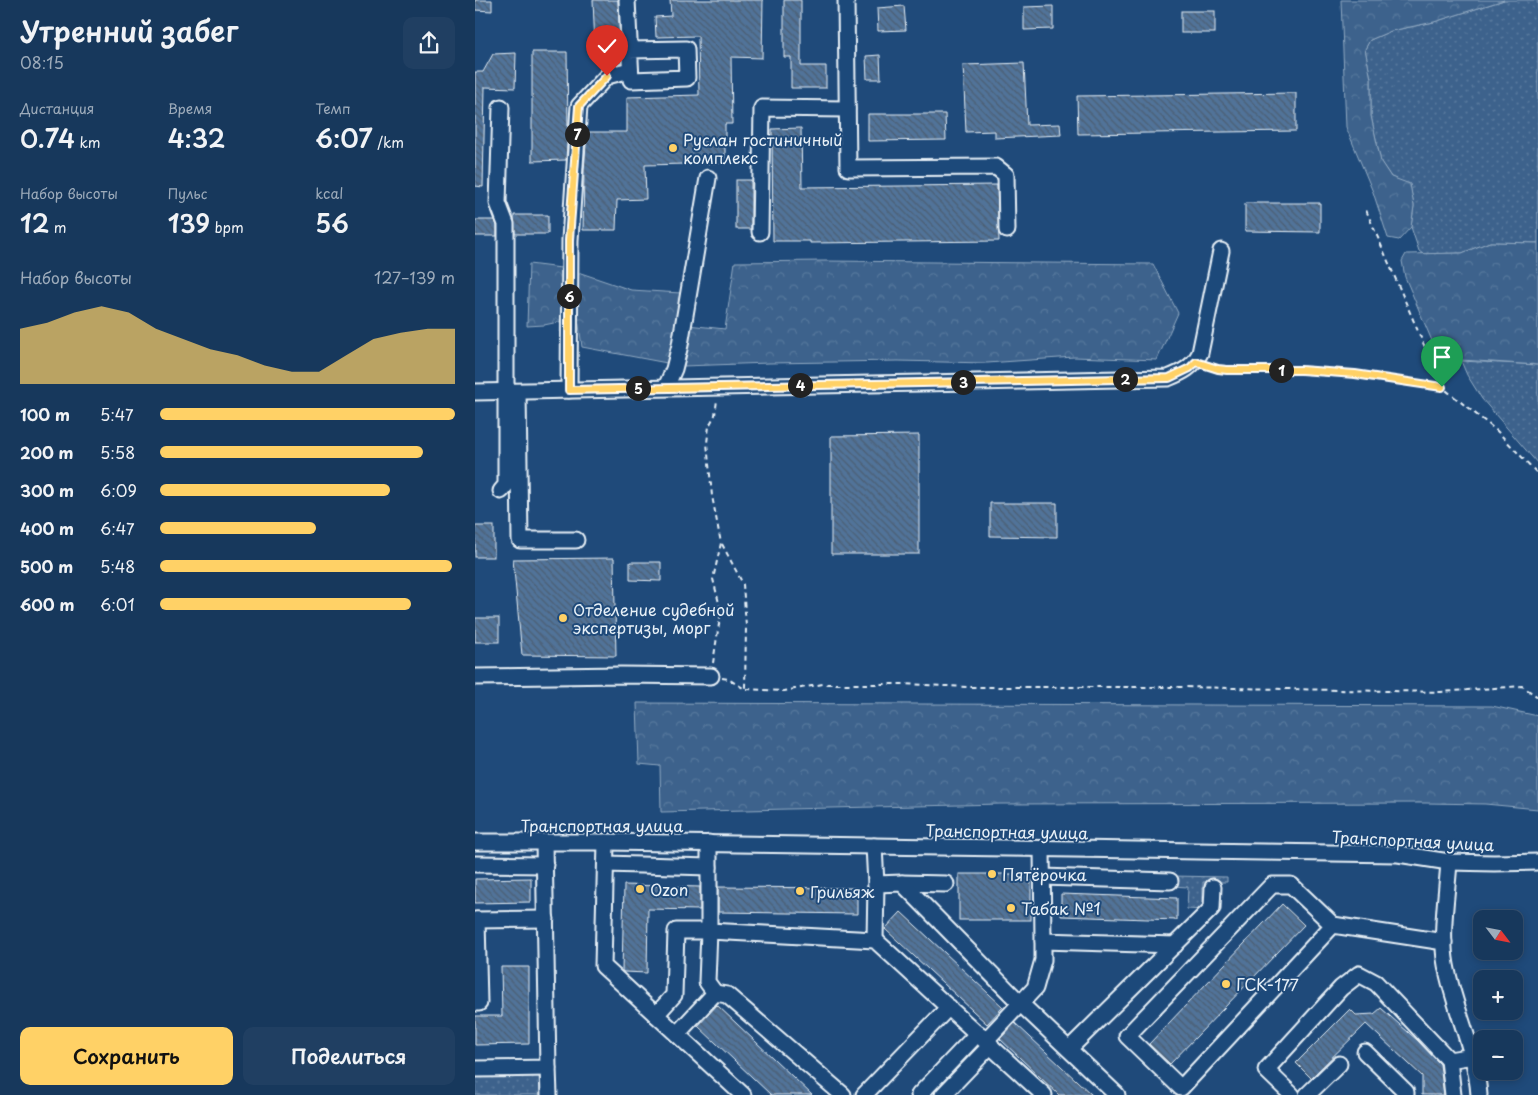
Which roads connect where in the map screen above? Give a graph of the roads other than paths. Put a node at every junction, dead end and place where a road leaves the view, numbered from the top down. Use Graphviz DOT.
graph roads {
  1 [pos="627,0"];
  2 [pos="846,0"];
  3 [pos="629,50"];
  4 [pos="631,70"];
  5 [pos="501,106"];
  6 [pos="847,109"];
  7 [pos="708,178"];
  8 [pos="1007,230"];
  9 [pos="760,232"];
  10 [pos="1221,251"];
  11 [pos="666,387"];
  12 [pos="569,390"];
  13 [pos="475,392"];
  14 [pos="512,392"];
  15 [pos="501,491"];
  16 [pos="576,540"];
  17 [pos="711,676"];
  18 [pos="475,677"];
  19 [pos="475,842"];
  20 [pos="544,842"];
  21 [pos="606,842"];
  22 [pos="709,843"];
  23 [pos="874,846"];
  24 [pos="1042,849"];
  25 [pos="1449,862"];
  26 [pos="1538,862"];
  27 [pos="475,864"];
  28 [pos="606,864"];
  29 [pos="545,865"];
  30 [pos="709,867"];
  31 [pos="1042,877"];
  32 [pos="1170,881"];
  33 [pos="902,883"];
  34 [pos="876,884"];
  35 [pos="946,884"];
  36 [pos="1213,886"];
  37 [pos="546,919"];
  38 [pos="476,920"];
  39 [pos="1333,925"];
  40 [pos="709,931"];
  41 [pos="875,940"];
  42 [pos="1043,942"];
  43 [pos="1444,942"];
  44 [pos="1175,945"];
  45 [pos="715,993"];
  46 [pos="475,1003"];
  47 [pos="1021,1004"];
  48 [pos="949,1007"];
  49 [pos="656,1015"];
  50 [pos="677,1034"];
  51 [pos="985,1039"];
  52 [pos="1069,1049"];
  53 [pos="1365,1052"];
  54 [pos="1473,1056"];
  55 [pos="1449,1060"];
  56 [pos="1339,1064"];
  57 [pos="548,1068"];
  58 [pos="475,1069"];
  59 [pos="1478,1080"];
  60 [pos="549,1095"];
  61 [pos="743,1095"];
  62 [pos="843,1095"];
  63 [pos="864,1095"];
  64 [pos="919,1095"];
  65 [pos="943,1095"];
  66 [pos="1044,1095"];
  67 [pos="1117,1095"];
  68 [pos="1292,1095"];
  69 [pos="1307,1095"];
  70 [pos="1406,1095"];
  71 [pos="1453,1095"];
  72 [pos="1479,1095"];
  1 -- 3 [label="street"];
  2 -- 6 [label="street"];
  3 -- 4 [label="street"];
  3 -- 4 [label="street"];
  4 -- 12 [label="street"];
  5 -- 14 [label="street"];
  6 -- 8 [label="street"];
  6 -- 9 [label="street"];
  7 -- 11 [label="street"];
  10 -- 11 [label="street"];
  11 -- 12 [label="street"];
  12 -- 14 [label="street"];
  13 -- 14 [label="street"];
  14 -- 15 [label="street"];
  14 -- 16 [label="street"];
  17 -- 18 [label="street"];
  19 -- 20 [label="street, Транспортная улица"];
  20 -- 21 [label="street, Транспортная улица"];
  20 -- 29 [label="street"];
  21 -- 22 [label="street, Транспортная улица"];
  21 -- 28 [label="street"];
  22 -- 23 [label="street, Транспортная улица"];
  22 -- 30 [label="street"];
  23 -- 24 [label="street, Транспортная улица"];
  23 -- 34 [label="street"];
  24 -- 25 [label="street, Транспортная улица"];
  24 -- 31 [label="street"];
  25 -- 26 [label="street, Транспортная улица"];
  25 -- 43 [label="street"];
  27 -- 29 [label="street"];
  28 -- 30 [label="street"];
  28 -- 49 [label="street"];
  29 -- 37 [label="street"];
  30 -- 40 [label="street"];
  31 -- 32 [label="street"];
  31 -- 42 [label="street"];
  33 -- 34 [label="street"];
  33 -- 35 [label="street"];
  33 -- 47 [label="street"];
  34 -- 41 [label="street"];
  36 -- 44 [label="street"];
  37 -- 38 [label="street"];
  37 -- 57 [label="street"];
  38 -- 46 [label="street"];
  39 -- 39 [label="street"];
  39 -- 43 [label="street"];
  40 -- 41 [label="street"];
  40 -- 45 [label="street"];
  40 -- 49 [label="street"];
  41 -- 48 [label="street"];
  42 -- 44 [label="street"];
  42 -- 47 [label="street"];
  43 -- 54 [label="street"];
  44 -- 52 [label="street"];
  45 -- 50 [label="street"];
  45 -- 62 [label="street"];
  47 -- 51 [label="street"];
  47 -- 52 [label="street"];
  48 -- 51 [label="street"];
  48 -- 63 [label="street"];
  49 -- 50 [label="street"];
  50 -- 61 [label="street"];
  51 -- 64 [label="street"];
  51 -- 65 [label="street"];
  51 -- 66 [label="street"];
  52 -- 67 [label="street"];
  53 -- 70 [label="street"];
  54 -- 55 [label="street"];
  55 -- 68 [label="street"];
  55 -- 71 [label="street"];
  56 -- 69 [label="street"];
  57 -- 58 [label="street"];
  57 -- 60 [label="street"];
  59 -- 72 [label="street"];
}
